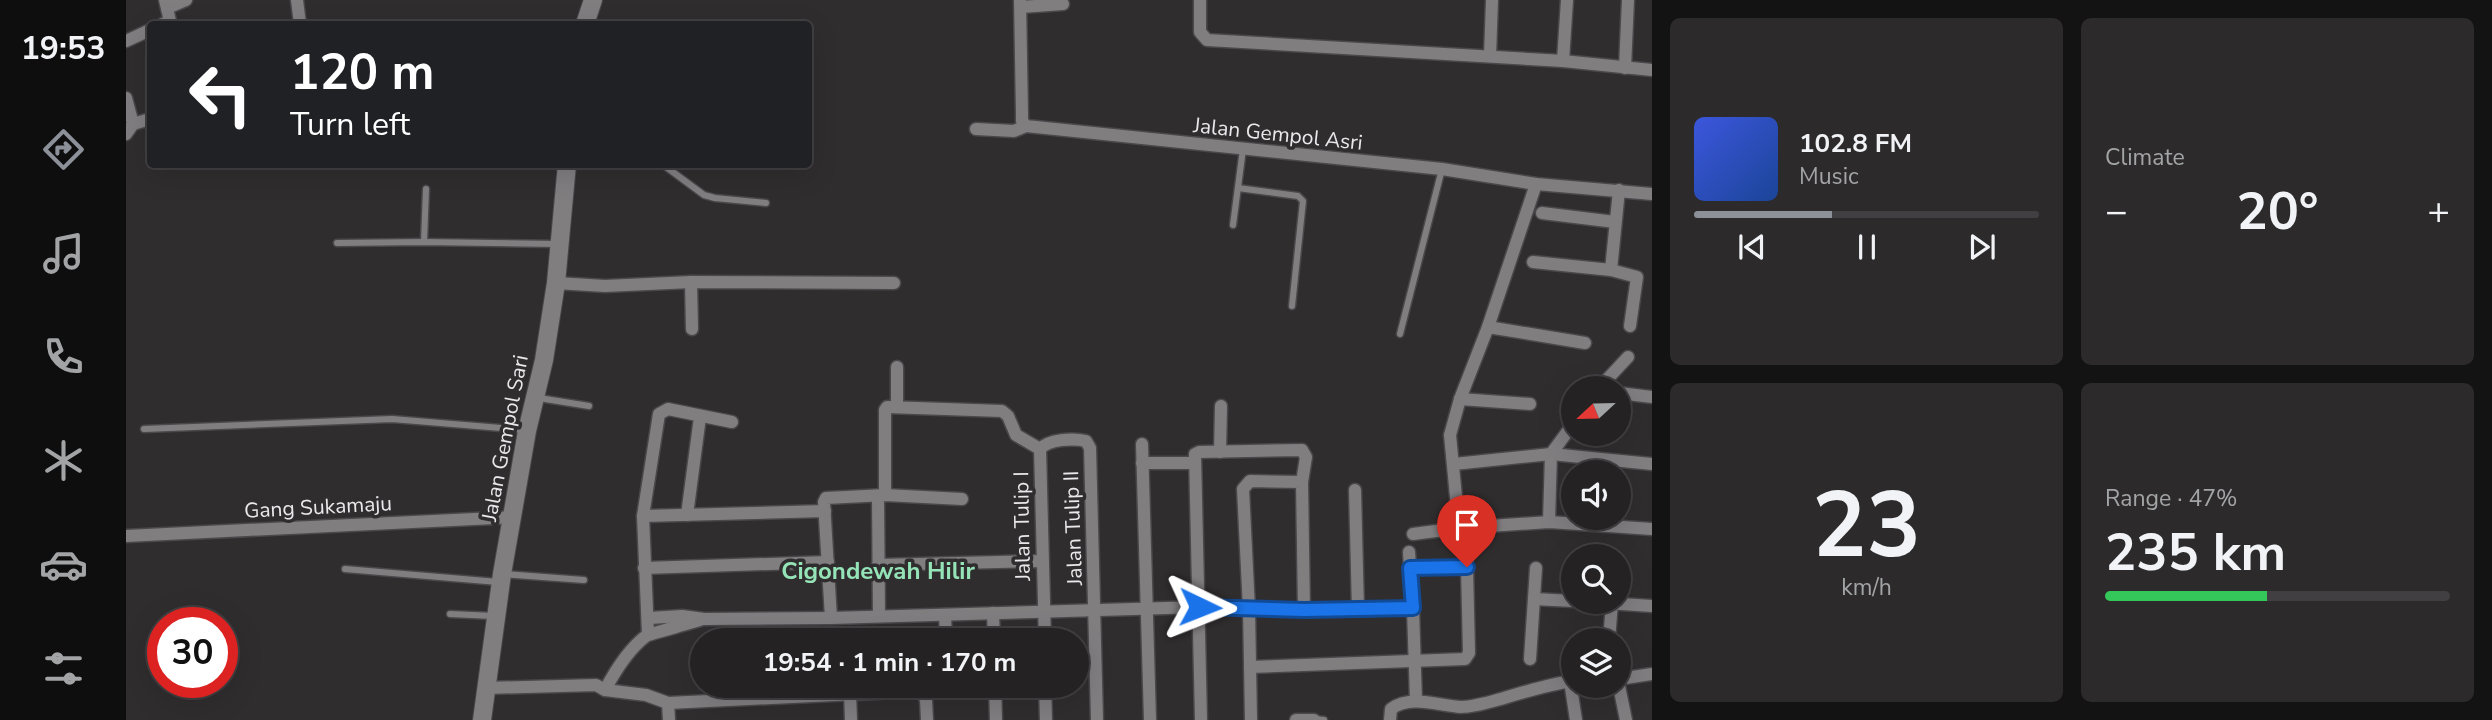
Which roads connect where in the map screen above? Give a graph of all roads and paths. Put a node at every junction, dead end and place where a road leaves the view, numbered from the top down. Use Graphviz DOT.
graph roads {
  1 [pos="186,0"];
  2 [pos="297,0"];
  3 [pos="593,0"];
  4 [pos="1200,0"];
  5 [pos="1492,0"];
  6 [pos="1567,0"];
  7 [pos="1628,0"];
  8 [pos="1021,4"];
  9 [pos="1063,4"];
  10 [pos="168,16"];
  11 [pos="300,21"];
  12 [pos="586,21"];
  13 [pos="147,31"];
  14 [pos="126,41"];
  15 [pos="1489,57"];
  16 [pos="1563,61"];
  17 [pos="1625,68"];
  18 [pos="1652,70"];
  19 [pos="126,97"];
  20 [pos="147,120"];
  21 [pos="1026,126"];
  22 [pos="130,129"];
  23 [pos="976,129"];
  24 [pos="1243,149"];
  25 [pos="567,168"];
  26 [pos="668,168"];
  27 [pos="1442,169"];
  28 [pos="1536,184"];
  29 [pos="426,188"];
  30 [pos="1238,188"];
  31 [pos="1619,190"];
  32 [pos="1652,194"];
  33 [pos="766,203"];
  34 [pos="1542,213"];
  35 [pos="1615,222"];
  36 [pos="1233,225"];
  37 [pos="424,242"];
  38 [pos="337,243"];
  39 [pos="559,244"];
  40 [pos="1533,261"];
  41 [pos="1611,270"];
  42 [pos="691,282"];
  43 [pos="556,283"];
  44 [pos="894,283"];
  45 [pos="1292,306"];
  46 [pos="1630,326"];
  47 [pos="1488,327"];
  48 [pos="692,329"];
  49 [pos="1400,334"];
  50 [pos="1585,342"];
  51 [pos="1628,357"];
  52 [pos="897,367"];
  53 [pos="1610,376"];
  54 [pos="1631,394"];
  55 [pos="536,397"];
  56 [pos="1652,397"];
  57 [pos="1460,399"];
  58 [pos="1530,404"];
  59 [pos="589,406"];
  60 [pos="1221,406"];
  61 [pos="897,407"];
  62 [pos="700,417"];
  63 [pos="732,422"];
  64 [pos="144,429"];
  65 [pos="527,431"];
  66 [pos="1561,440"];
  67 [pos="1142,444"];
  68 [pos="1044,446"];
  69 [pos="1220,452"];
  70 [pos="1551,454"];
  71 [pos="1142,463"];
  72 [pos="1194,463"];
  73 [pos="1454,464"];
  74 [pos="1652,464"];
  75 [pos="1302,482"];
  76 [pos="1355,490"];
  77 [pos="881,495"];
  78 [pos="962,499"];
  79 [pos="825,511"];
  80 [pos="687,515"];
  81 [pos="643,516"];
  82 [pos="513,517"];
  83 [pos="1549,522"];
  84 [pos="1458,528"];
  85 [pos="1652,529"];
  86 [pos="1413,534"];
  87 [pos="126,536"];
  88 [pos="1409,552"];
  89 [pos="1042,561"];
  90 [pos="828,562"];
  91 [pos="878,565"];
  92 [pos="644,568"];
  93 [pos="1410,568"];
  94 [pos="1536,568"];
  95 [pos="345,569"];
  96 [pos="501,578"];
  97 [pos="584,580"];
  98 [pos="1534,599"];
  99 [pos="1561,600"];
  100 [pos="1631,604"];
  101 [pos="1652,606"];
  102 [pos="1200,607"];
  103 [pos="1413,608"];
  104 [pos="1249,609"];
  105 [pos="1095,610"];
  106 [pos="1147,610"];
  107 [pos="1304,610"];
  108 [pos="1358,610"];
  109 [pos="1045,612"];
  110 [pos="993,613"];
  111 [pos="450,614"];
  112 [pos="945,615"];
  113 [pos="496,616"];
  114 [pos="879,617"];
  115 [pos="649,618"];
  116 [pos="831,618"];
  117 [pos="704,619"];
  118 [pos="946,628"];
  119 [pos="994,628"];
  120 [pos="1045,628"];
  121 [pos="648,634"];
  122 [pos="1530,659"];
  123 [pos="1415,662"];
  124 [pos="1250,667"];
  125 [pos="1652,674"];
  126 [pos="1631,677"];
  127 [pos="1561,684"];
  128 [pos="605,690"];
  129 [pos="485,692"];
  130 [pos="769,698"];
  131 [pos="849,698"];
  132 [pos="925,698"];
  133 [pos="995,698"];
  134 [pos="1045,698"];
  135 [pos="1574,698"];
  136 [pos="1621,698"];
  137 [pos="1416,701"];
  138 [pos="668,703"];
  139 [pos="1459,711"];
  140 [pos="482,720"];
  141 [pos="669,720"];
  142 [pos="851,720"];
  143 [pos="927,720"];
  144 [pos="996,720"];
  145 [pos="1046,720"];
  146 [pos="1097,720"];
  147 [pos="1150,720"];
  148 [pos="1201,720"];
  149 [pos="1251,720"];
  150 [pos="1296,720"];
  151 [pos="1314,720"];
  152 [pos="1324,720"];
  153 [pos="1391,720"];
  154 [pos="1451,720"];
  155 [pos="1576,720"];
  156 [pos="1626,720"];
  1 -- 10 [label="street"];
  2 -- 11 [label="street"];
  3 -- 12 [label="street"];
  4 -- 15 [label="street"];
  5 -- 15 [label="street"];
  6 -- 16 [label="street"];
  7 -- 17 [label="street"];
  8 -- 9 [label="street"];
  8 -- 21 [label="street"];
  13 -- 14 [label="street"];
  15 -- 16 [label="street"];
  16 -- 17 [label="street"];
  17 -- 18 [label="street"];
  19 -- 22 [label="street"];
  20 -- 22 [label="street"];
  21 -- 23 [label="street, Jalan Gempol Asri"];
  21 -- 24 [label="street, Jalan Gempol Asri"];
  24 -- 27 [label="street, Jalan Gempol Asri"];
  24 -- 30 [label="lane"];
  25 -- 39 [label="street, Jalan Gempol Sari"];
  26 -- 33 [label="lane"];
  27 -- 28 [label="street, Jalan Gempol Asri"];
  27 -- 49 [label="lane"];
  28 -- 31 [label="street, Jalan Gempol Asri"];
  28 -- 47 [label="street"];
  29 -- 37 [label="lane"];
  30 -- 36 [label="lane"];
  30 -- 45 [label="lane"];
  31 -- 32 [label="street, Jalan Gempol Asri"];
  31 -- 35 [label="street"];
  34 -- 35 [label="street"];
  35 -- 41 [label="street"];
  37 -- 38 [label="lane"];
  37 -- 39 [label="lane"];
  39 -- 43 [label="street, Jalan Gempol Sari"];
  40 -- 41 [label="street"];
  41 -- 46 [label="street"];
  42 -- 43 [label="street"];
  42 -- 44 [label="street"];
  42 -- 48 [label="street"];
  43 -- 55 [label="street, Jalan Gempol Sari"];
  47 -- 50 [label="street"];
  47 -- 57 [label="street"];
  51 -- 53 [label="street"];
  52 -- 61 [label="street"];
  54 -- 56 [label="street"];
  55 -- 59 [label="lane"];
  55 -- 65 [label="street, Jalan Gempol Sari"];
  57 -- 58 [label="street"];
  57 -- 73 [label="street"];
  60 -- 69 [label="street"];
  61 -- 68 [label="street"];
  61 -- 77 [label="street"];
  62 -- 63 [label="street"];
  62 -- 80 [label="street"];
  62 -- 81 [label="street"];
  64 -- 65 [label="lane"];
  65 -- 82 [label="street, Jalan Gempol Sari"];
  66 -- 70 [label="street"];
  67 -- 71 [label="street"];
  68 -- 89 [label="street, Jalan Tulip I"];
  68 -- 105 [label="street, Jalan Tulip II"];
  69 -- 72 [label="street"];
  69 -- 75 [label="street"];
  70 -- 73 [label="street"];
  70 -- 74 [label="street"];
  70 -- 83 [label="street"];
  71 -- 72 [label="street"];
  71 -- 106 [label="street"];
  72 -- 102 [label="street"];
  73 -- 84 [label="street"];
  75 -- 104 [label="street"];
  75 -- 107 [label="street"];
  76 -- 108 [label="street"];
  77 -- 78 [label="street"];
  77 -- 79 [label="street"];
  77 -- 91 [label="street"];
  79 -- 80 [label="street"];
  79 -- 90 [label="street"];
  80 -- 81 [label="street"];
  81 -- 92 [label="street"];
  82 -- 87 [label="street, Gang Sukamaju"];
  82 -- 96 [label="street, Jalan Gempol Sari"];
  83 -- 84 [label="street"];
  83 -- 85 [label="street"];
  84 -- 86 [label="street"];
  88 -- 93 [label="street"];
  89 -- 91 [label="street"];
  89 -- 109 [label="street, Jalan Tulip I"];
  90 -- 92 [label="street"];
  90 -- 116 [label="street"];
  91 -- 114 [label="street"];
  92 -- 115 [label="street"];
  93 -- 103 [label="street"];
  93 -- 123 [label="street"];
  94 -- 98 [label="street"];
  95 -- 96 [label="lane"];
  96 -- 97 [label="lane"];
  96 -- 113 [label="street, Jalan Gempol Sari"];
  98 -- 99 [label="street"];
  98 -- 122 [label="street"];
  100 -- 101 [label="street"];
  102 -- 104 [label="street"];
  102 -- 106 [label="street"];
  102 -- 148 [label="street"];
  103 -- 108 [label="street"];
  103 -- 123 [label="street"];
  104 -- 107 [label="street"];
  104 -- 124 [label="street"];
  105 -- 106 [label="street"];
  105 -- 109 [label="street"];
  105 -- 146 [label="street, Jalan Tulip II"];
  106 -- 147 [label="street"];
  107 -- 108 [label="street"];
  109 -- 110 [label="street"];
  109 -- 120 [label="street, Jalan Tulip I"];
  110 -- 112 [label="street"];
  110 -- 119 [label="street"];
  111 -- 113 [label="lane"];
  112 -- 114 [label="street"];
  112 -- 118 [label="street"];
  113 -- 129 [label="street, Jalan Gempol Sari"];
  114 -- 116 [label="street"];
  115 -- 117 [label="street"];
  115 -- 121 [label="street"];
  116 -- 117 [label="street"];
  117 -- 121 [label="street"];
  121 -- 128 [label="street"];
  123 -- 124 [label="street"];
  123 -- 137 [label="street"];
  124 -- 149 [label="street"];
  125 -- 126 [label="street"];
  127 -- 139 [label="street"];
  128 -- 129 [label="street"];
  128 -- 138 [label="street"];
  129 -- 140 [label="street, Jalan Gempol Sari"];
  130 -- 138 [label="street"];
  131 -- 142 [label="street"];
  132 -- 143 [label="street"];
  133 -- 144 [label="street"];
  134 -- 145 [label="street"];
  135 -- 155 [label="street"];
  136 -- 156 [label="street"];
  137 -- 139 [label="street"];
  137 -- 153 [label="street"];
  138 -- 141 [label="street"];
  139 -- 154 [label="street"];
  150 -- 151 [label="street"];
  151 -- 152 [label="lane"];
}
